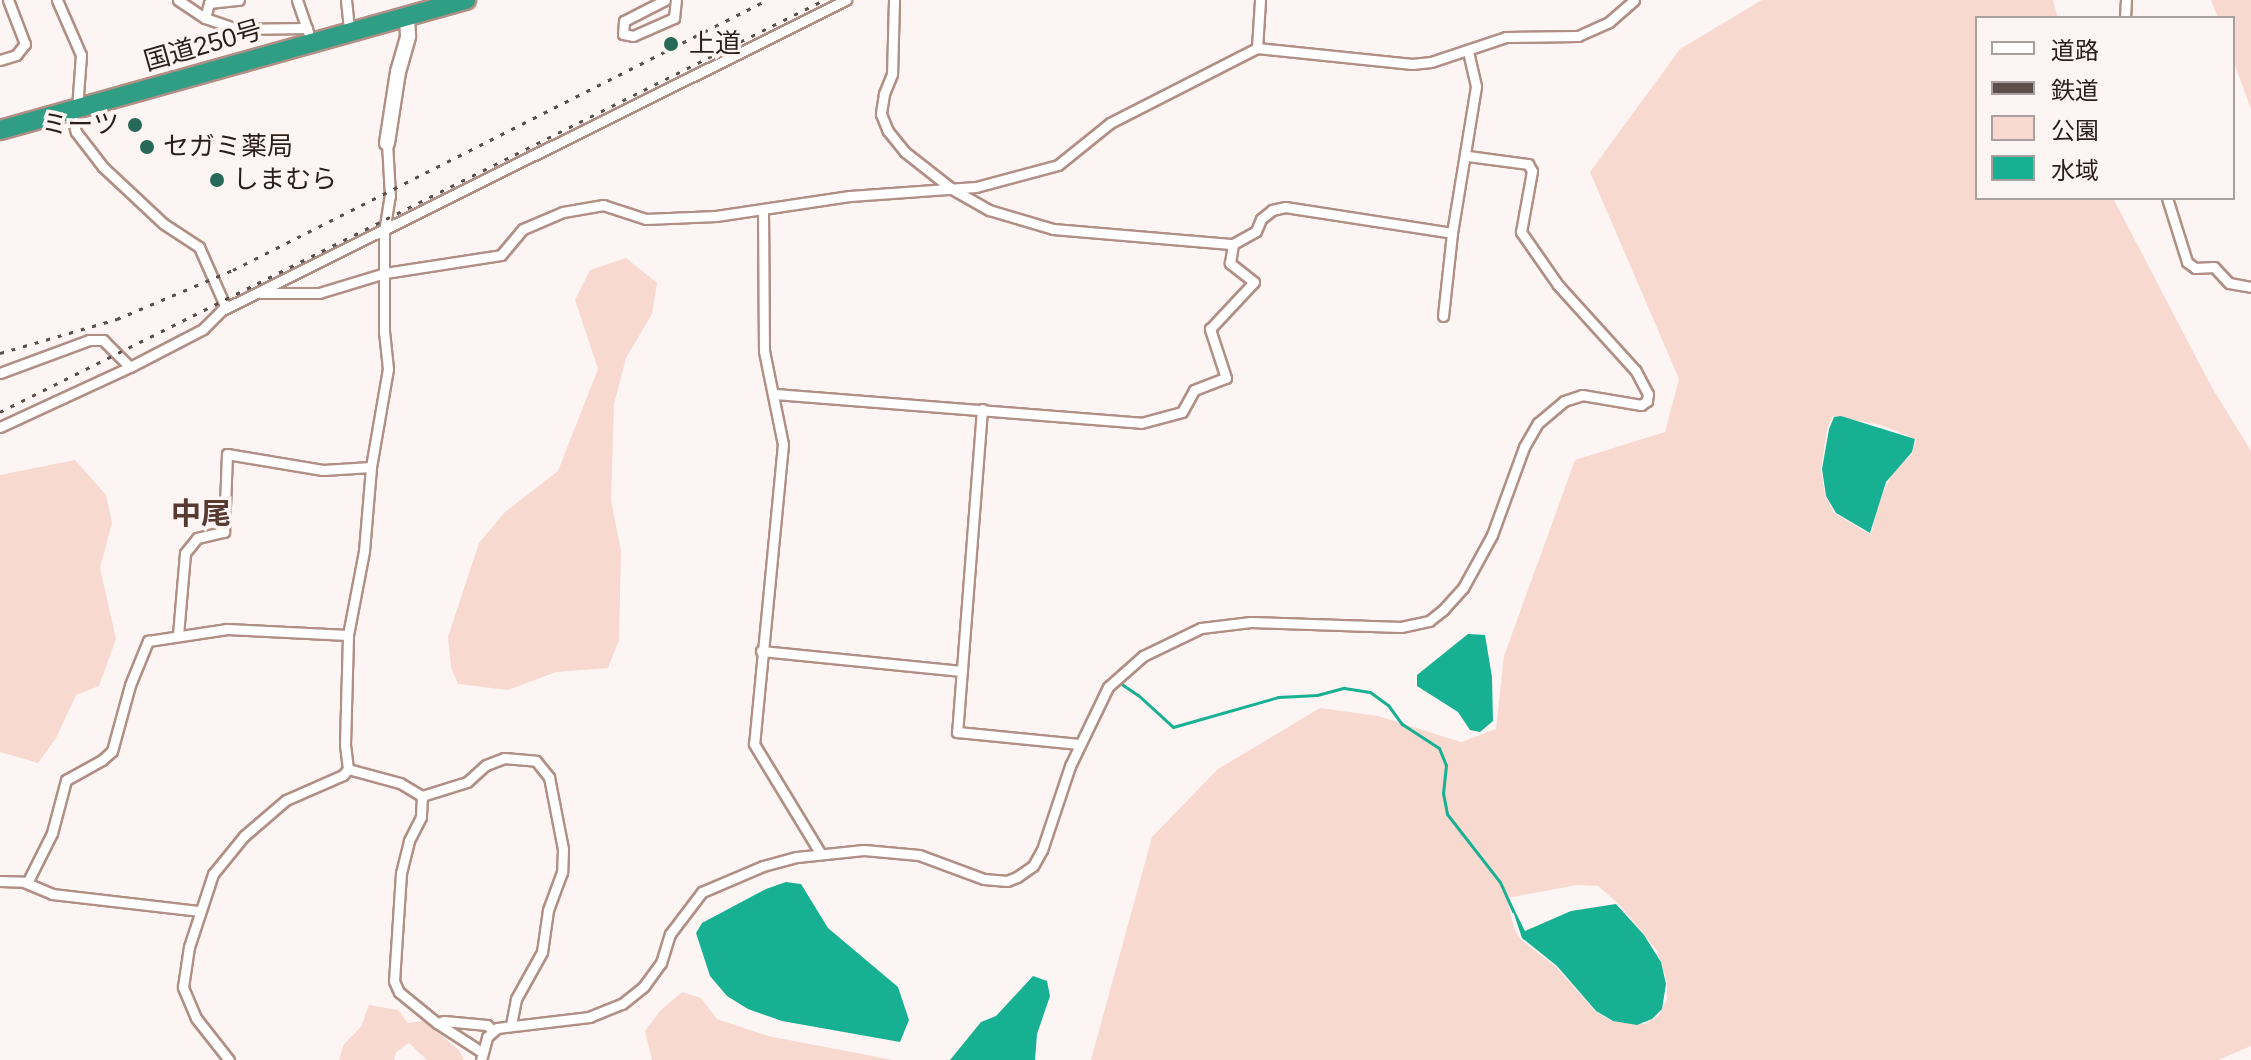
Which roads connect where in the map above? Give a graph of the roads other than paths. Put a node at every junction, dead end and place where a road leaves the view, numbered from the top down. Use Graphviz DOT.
graph roads {
  1 [pos="8,0"];
  2 [pos="57,0"];
  3 [pos="178,0"];
  4 [pos="239,0"];
  5 [pos="297,0"];
  6 [pos="346,0"];
  7 [pos="466,0"];
  8 [pos="665,0"];
  9 [pos="676,0"];
  10 [pos="846,0"];
  11 [pos="894,0"];
  12 [pos="1260,0"];
  13 [pos="1634,0"];
  14 [pos="407,16"];
  15 [pos="205,18"];
  16 [pos="349,30"];
  17 [pos="309,35"];
  18 [pos="1257,48"];
  19 [pos="1468,51"];
  20 [pos="0,60"];
  21 [pos="74,109"];
  22 [pos="0,130"];
  23 [pos="387,143"];
  24 [pos="1467,156"];
  25 [pos="952,189"];
  26 [pos="2168,200"];
  27 [pos="763,209"];
  28 [pos="384,232"];
  29 [pos="1452,233"];
  30 [pos="1233,244"];
  31 [pos="385,273"];
  32 [pos="2251,287"];
  33 [pos="261,293"];
  34 [pos="226,308"];
  35 [pos="1443,316"];
  36 [pos="130,367"];
  37 [pos="0,373"];
  38 [pos="775,394"];
  39 [pos="982,409"];
  40 [pos="0,427"];
  41 [pos="371,467"];
  42 [pos="178,635"];
  43 [pos="348,635"];
  44 [pos="761,651"];
  45 [pos="962,671"];
  46 [pos="1079,744"];
  47 [pos="348,769"];
  48 [pos="422,796"];
  49 [pos="821,854"];
  50 [pos="0,881"];
  51 [pos="27,883"];
  52 [pos="198,911"];
  53 [pos="437,1023"];
  54 [pos="511,1024"];
  55 [pos="493,1031"];
  56 [pos="480,1056"];
  57 [pos="229,1060"];
  1 -- 20 [label="street"];
  2 -- 21 [label="street"];
  3 -- 15 [label="street"];
  4 -- 15 [label="street"];
  5 -- 17 [label="street"];
  6 -- 16 [label="street"];
  7 -- 14 [label="highway, 国道250号"];
  8 -- 9 [label="street"];
  10 -- 28 [label="street"];
  11 -- 25 [label="street"];
  12 -- 18 [label="street"];
  13 -- 19 [label="street"];
  14 -- 16 [label="highway, 国道250号"];
  14 -- 23 [label="street"];
  15 -- 17 [label="street"];
  16 -- 17 [label="highway, 国道250号"];
  17 -- 21 [label="highway, 国道250号"];
  18 -- 19 [label="street"];
  18 -- 25 [label="street"];
  19 -- 24 [label="street"];
  21 -- 22 [label="highway, 国道250号"];
  21 -- 34 [label="street"];
  23 -- 28 [label="street"];
  24 -- 29 [label="street"];
  24 -- 46 [label="street"];
  25 -- 27 [label="street"];
  25 -- 30 [label="street"];
  26 -- 32 [label="street"];
  27 -- 31 [label="street"];
  27 -- 38 [label="street"];
  28 -- 31 [label="street"];
  28 -- 33 [label="street"];
  29 -- 30 [label="street"];
  29 -- 35 [label="street"];
  30 -- 39 [label="street"];
  31 -- 33 [label="street"];
  31 -- 41 [label="street"];
  33 -- 34 [label="street"];
  34 -- 36 [label="street"];
  36 -- 37 [label="street"];
  36 -- 40 [label="street"];
  38 -- 39 [label="street"];
  38 -- 44 [label="street"];
  39 -- 45 [label="street"];
  41 -- 42 [label="street"];
  41 -- 43 [label="street"];
  42 -- 43 [label="street"];
  42 -- 51 [label="street"];
  43 -- 47 [label="street"];
  44 -- 45 [label="street"];
  44 -- 49 [label="street"];
  45 -- 46 [label="street"];
  46 -- 49 [label="street"];
  47 -- 48 [label="street"];
  47 -- 52 [label="street"];
  48 -- 53 [label="street"];
  48 -- 54 [label="street"];
  49 -- 54 [label="street"];
  50 -- 51 [label="street"];
  51 -- 52 [label="street"];
  52 -- 57 [label="street"];
  53 -- 55 [label="street"];
  53 -- 56 [label="street"];
  54 -- 55 [label="street"];
  55 -- 56 [label="street"];
}
